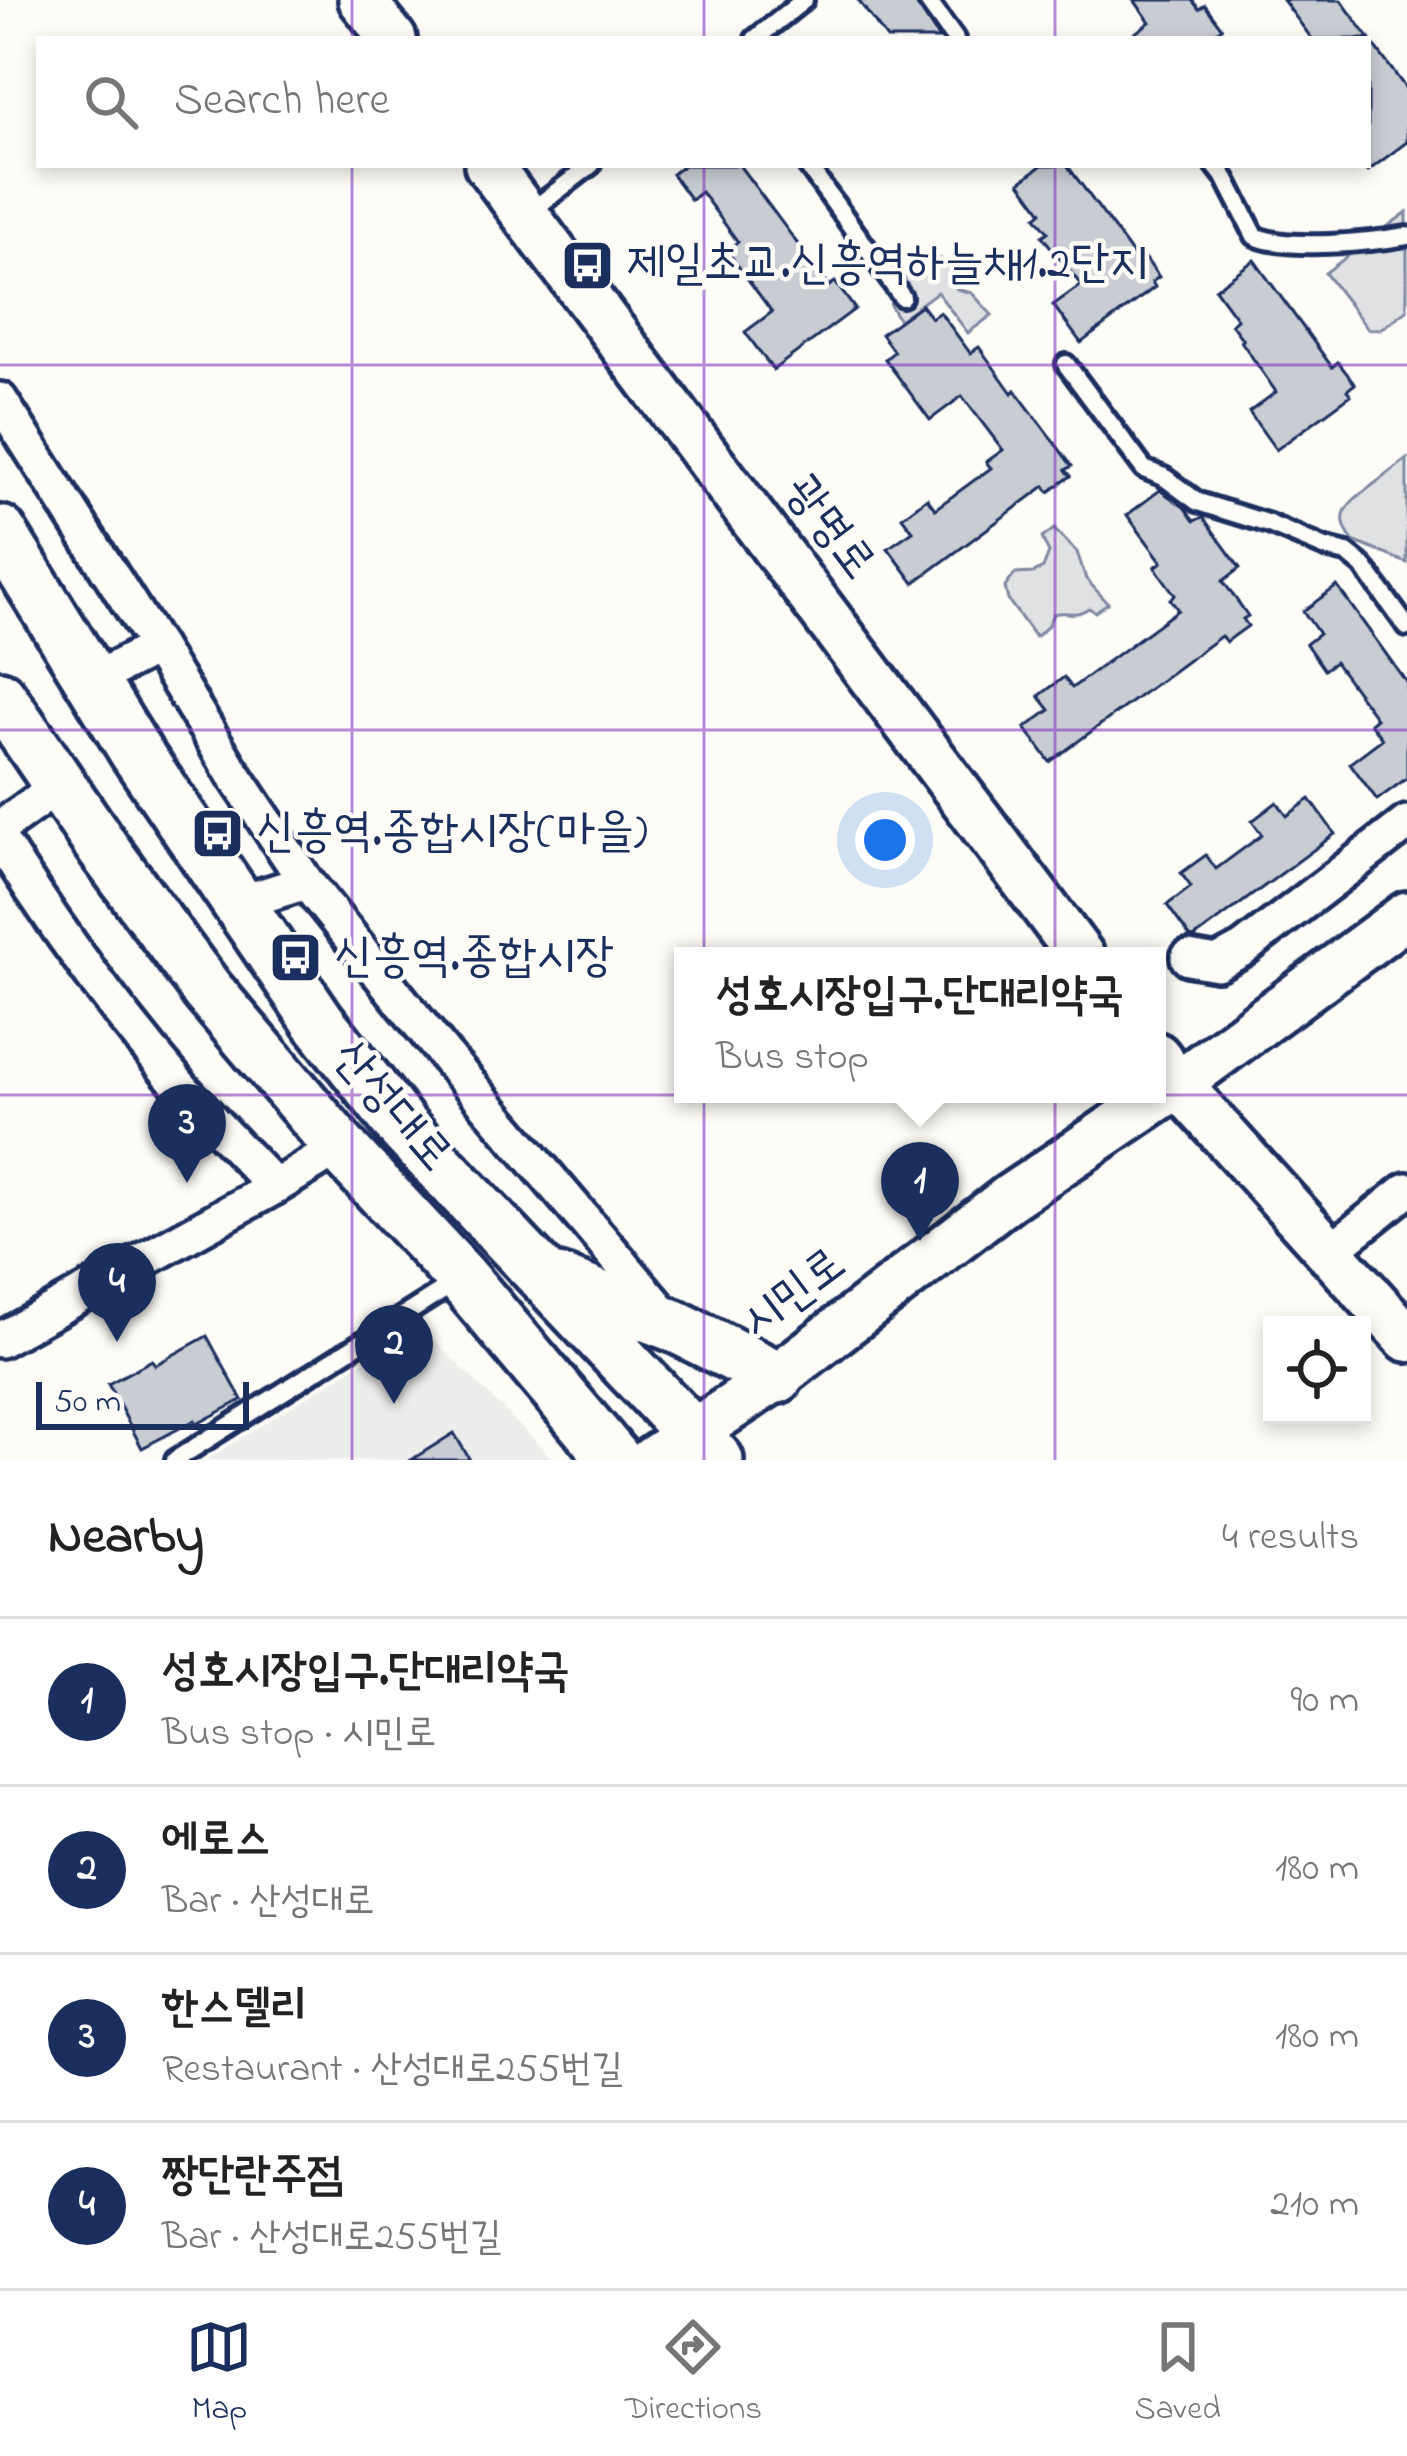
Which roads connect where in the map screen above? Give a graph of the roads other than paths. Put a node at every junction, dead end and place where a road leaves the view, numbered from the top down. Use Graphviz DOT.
graph roads {
  1 [pos="362,0"];
  2 [pos="804,0"];
  3 [pos="927,0"];
  4 [pos="391,36"];
  5 [pos="759,36"];
  6 [pos="953,36"];
  7 [pos="490,168"];
  8 [pos="587,168"];
  9 [pos="809,168"];
  10 [pos="1217,168"];
  11 [pos="526,215"];
  12 [pos="1407,236"];
  13 [pos="902,298"];
  14 [pos="1066,364"];
  15 [pos="0,400"];
  16 [pos="0,532"];
  17 [pos="1407,627"];
  18 [pos="157,647"];
  19 [pos="92,681"];
  20 [pos="0,697"];
  21 [pos="60,785"];
  22 [pos="1407,823"];
  23 [pos="0,828"];
  24 [pos="0,840"];
  25 [pos="306,882"];
  26 [pos="236,904"];
  27 [pos="1407,914"];
  28 [pos="1074,947"];
  29 [pos="1188,958"];
  30 [pos="1168,1070"];
  31 [pos="1127,1103"];
  32 [pos="340,1147"];
  33 [pos="275,1186"];
  34 [pos="1407,1190"];
  35 [pos="1329,1252"];
  36 [pos="543,1276"];
  37 [pos="462,1278"];
  38 [pos="675,1326"];
  39 [pos="1406,1335"];
  40 [pos="0,1340"];
  41 [pos="777,1377"];
  42 [pos="687,1451"];
  43 [pos="175,1460"];
  44 [pos="615,1460"];
  1 -- 4 [label="main road"];
  2 -- 5 [label="lane"];
  3 -- 6 [label="lane"];
  7 -- 11 [label="main road, 광명로"];
  8 -- 11 [label="lane"];
  9 -- 13 [label="lane"];
  10 -- 12 [label="lane"];
  11 -- 28 [label="main road, 광명로"];
  14 -- 17 [label="lane"];
  15 -- 18 [label="street, 산성대로"];
  16 -- 19 [label="main road, 산성대로"];
  18 -- 19 [label="street"];
  18 -- 25 [label="street, 산성대로"];
  19 -- 26 [label="main road, 산성대로"];
  20 -- 21 [label="main road, 산성대로"];
  21 -- 23 [label="street"];
  21 -- 32 [label="main road, 산성대로"];
  22 -- 29 [label="street"];
  24 -- 33 [label="street"];
  25 -- 26 [label="street"];
  25 -- 38 [label="street, 산성대로"];
  26 -- 36 [label="main road, 산성대로"];
  27 -- 30 [label="main road, 시민로"];
  30 -- 35 [label="main road"];
  31 -- 41 [label="main road, 시민로"];
  32 -- 33 [label="street"];
  32 -- 37 [label="main road, 산성대로"];
  33 -- 40 [label="street"];
  34 -- 35 [label="street"];
  35 -- 39 [label="main road"];
  36 -- 38 [label="main road"];
  36 -- 42 [label="main road, 산성대로"];
  37 -- 43 [label="lane"];
  37 -- 44 [label="main road, 산성대로"];
  38 -- 41 [label="main road"];
  41 -- 42 [label="main road, 시민로"];
}
